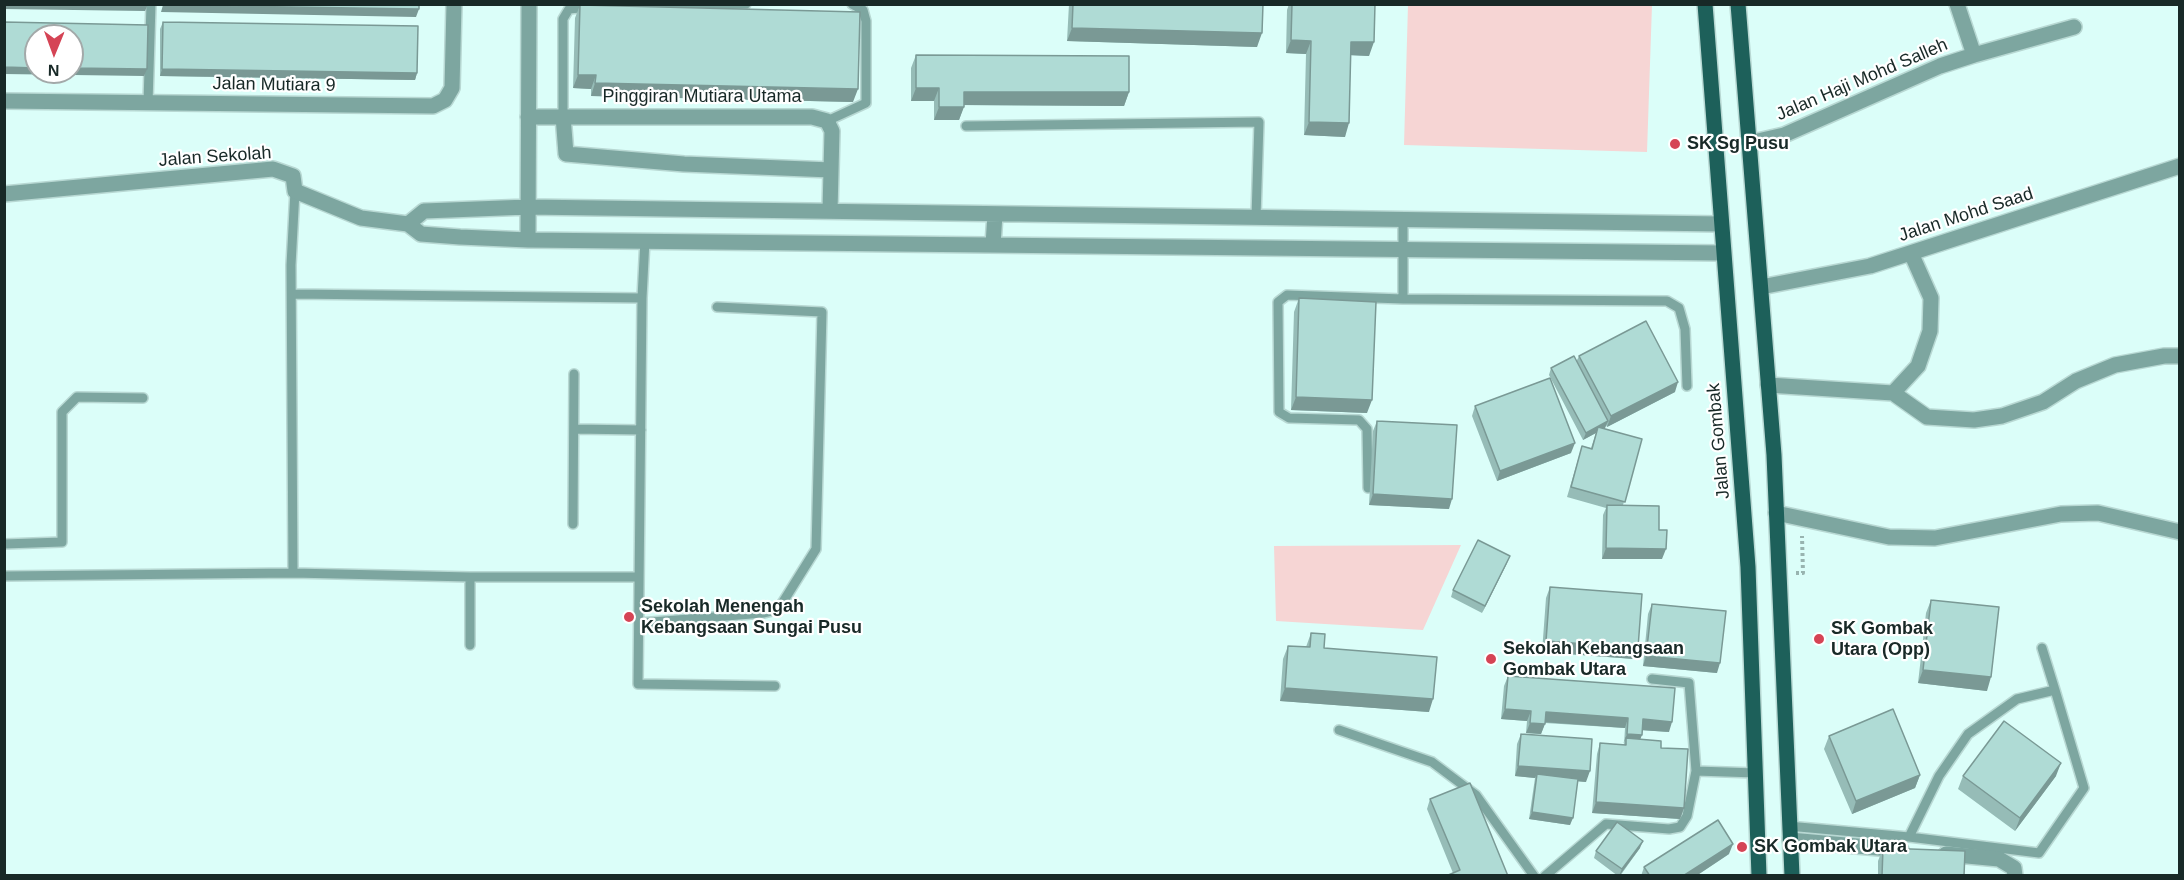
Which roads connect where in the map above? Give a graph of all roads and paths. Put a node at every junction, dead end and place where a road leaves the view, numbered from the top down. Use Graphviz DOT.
graph roads {
  1 [pos="151,4"];
  2 [pos="454,4"];
  3 [pos="529,4"];
  4 [pos="746,4"];
  5 [pos="852,4"];
  6 [pos="1705,4"];
  7 [pos="1738,4"];
  8 [pos="1957,4"];
  9 [pos="600,6"];
  10 [pos="611,6"];
  11 [pos="2074,27"];
  12 [pos="1974,55"];
  13 [pos="4,101"];
  14 [pos="148,103"];
  15 [pos="563,116"];
  16 [pos="528,117"];
  17 [pos="827,120"];
  18 [pos="966,126"];
  19 [pos="1749,142"];
  20 [pos="2180,166"];
  21 [pos="831,170"];
  22 [pos="294,191"];
  23 [pos="4,194"];
  24 [pos="528,207"];
  25 [pos="830,212"];
  26 [pos="995,214"];
  27 [pos="1256,217"];
  28 [pos="1403,219"];
  29 [pos="408,224"];
  30 [pos="1721,224"];
  31 [pos="528,240"];
  32 [pos="645,240"];
  33 [pos="993,245"];
  34 [pos="1403,249"];
  35 [pos="1723,253"];
  36 [pos="1911,253"];
  37 [pos="1761,287"];
  38 [pos="292,294"];
  39 [pos="642,298"];
  40 [pos="1403,299"];
  41 [pos="717,307"];
  42 [pos="2180,357"];
  43 [pos="574,374"];
  44 [pos="1687,386"];
  45 [pos="1768,386"];
  46 [pos="1893,393"];
  47 [pos="143,398"];
  48 [pos="574,429"];
  49 [pos="641,430"];
  50 [pos="1368,488"];
  51 [pos="1776,513"];
  52 [pos="573,524"];
  53 [pos="2180,532"];
  54 [pos="1802,536"];
  55 [pos="4,544"];
  56 [pos="293,573"];
  57 [pos="1803,573"];
  58 [pos="4,576"];
  59 [pos="639,576"];
  60 [pos="470,577"];
  61 [pos="639,623"];
  62 [pos="470,645"];
  63 [pos="2042,648"];
  64 [pos="1652,679"];
  65 [pos="775,686"];
  66 [pos="2055,690"];
  67 [pos="1339,730"];
  68 [pos="1696,771"];
  69 [pos="1756,773"];
  70 [pos="1789,833"];
  71 [pos="1910,837"];
  72 [pos="1534,876"];
  73 [pos="1545,876"];
  74 [pos="1759,876"];
  75 [pos="1792,876"];
  76 [pos="2015,876"];
  1 -- 14 [label="lane"];
  2 -- 14 [label="street, Jalan Mutiara 9"];
  3 -- 16 [label="street"];
  4 -- 10 [label="lane"];
  5 -- 17 [label="lane"];
  6 -- 30 [label="main road, Jalan Gombak"];
  7 -- 19 [label="main road"];
  8 -- 12 [label="street, Jalan Haji Mohd Salleh"];
  9 -- 15 [label="lane"];
  11 -- 12 [label="street"];
  12 -- 19 [label="street, Jalan Haji Mohd Salleh"];
  13 -- 14 [label="street, Jalan Mutiara 9"];
  15 -- 16 [label="street, Pinggiran Mutiara Utama"];
  15 -- 17 [label="street, Pinggiran Mutiara Utama"];
  15 -- 21 [label="street"];
  16 -- 24 [label="street"];
  17 -- 21 [label="street"];
  18 -- 27 [label="lane"];
  19 -- 37 [label="main road"];
  20 -- 36 [label="street, Jalan Mohd Saad"];
  21 -- 25 [label="street"];
  22 -- 23 [label="street, Jalan Sekolah"];
  22 -- 29 [label="street"];
  22 -- 38 [label="lane"];
  24 -- 25 [label="street"];
  24 -- 29 [label="street"];
  24 -- 31 [label="street"];
  25 -- 26 [label="street"];
  26 -- 27 [label="street"];
  26 -- 33 [label="street"];
  27 -- 28 [label="street"];
  28 -- 30 [label="street"];
  28 -- 34 [label="lane"];
  29 -- 31 [label="street"];
  30 -- 35 [label="main road, Jalan Gombak"];
  31 -- 32 [label="street"];
  32 -- 33 [label="street"];
  32 -- 39 [label="lane"];
  33 -- 34 [label="street"];
  34 -- 35 [label="street"];
  34 -- 40 [label="lane"];
  35 -- 69 [label="main road, Jalan Gombak"];
  36 -- 37 [label="street, Jalan Mohd Saad"];
  36 -- 46 [label="street"];
  37 -- 45 [label="main road"];
  38 -- 39 [label="lane"];
  38 -- 56 [label="lane"];
  39 -- 49 [label="lane"];
  40 -- 44 [label="lane"];
  40 -- 50 [label="lane"];
  41 -- 61 [label="lane"];
  42 -- 46 [label="street"];
  43 -- 48 [label="lane"];
  45 -- 46 [label="street"];
  45 -- 51 [label="main road"];
  47 -- 55 [label="lane"];
  48 -- 49 [label="lane"];
  48 -- 52 [label="lane"];
  49 -- 59 [label="lane"];
  51 -- 53 [label="street"];
  51 -- 70 [label="main road"];
  54 -- 57 [label="path"];
  56 -- 58 [label="lane"];
  56 -- 60 [label="lane"];
  59 -- 60 [label="lane"];
  59 -- 61 [label="lane"];
  60 -- 62 [label="lane"];
  61 -- 65 [label="lane"];
  63 -- 66 [label="lane"];
  64 -- 68 [label="lane"];
  66 -- 71 [label="lane"];
  66 -- 71 [label="lane"];
  67 -- 72 [label="lane"];
  68 -- 69 [label="lane"];
  68 -- 73 [label="lane"];
  69 -- 74 [label="main road, Jalan Gombak"];
  70 -- 71 [label="lane"];
  70 -- 75 [label="main road"];
  70 -- 76 [label="street"];
}
